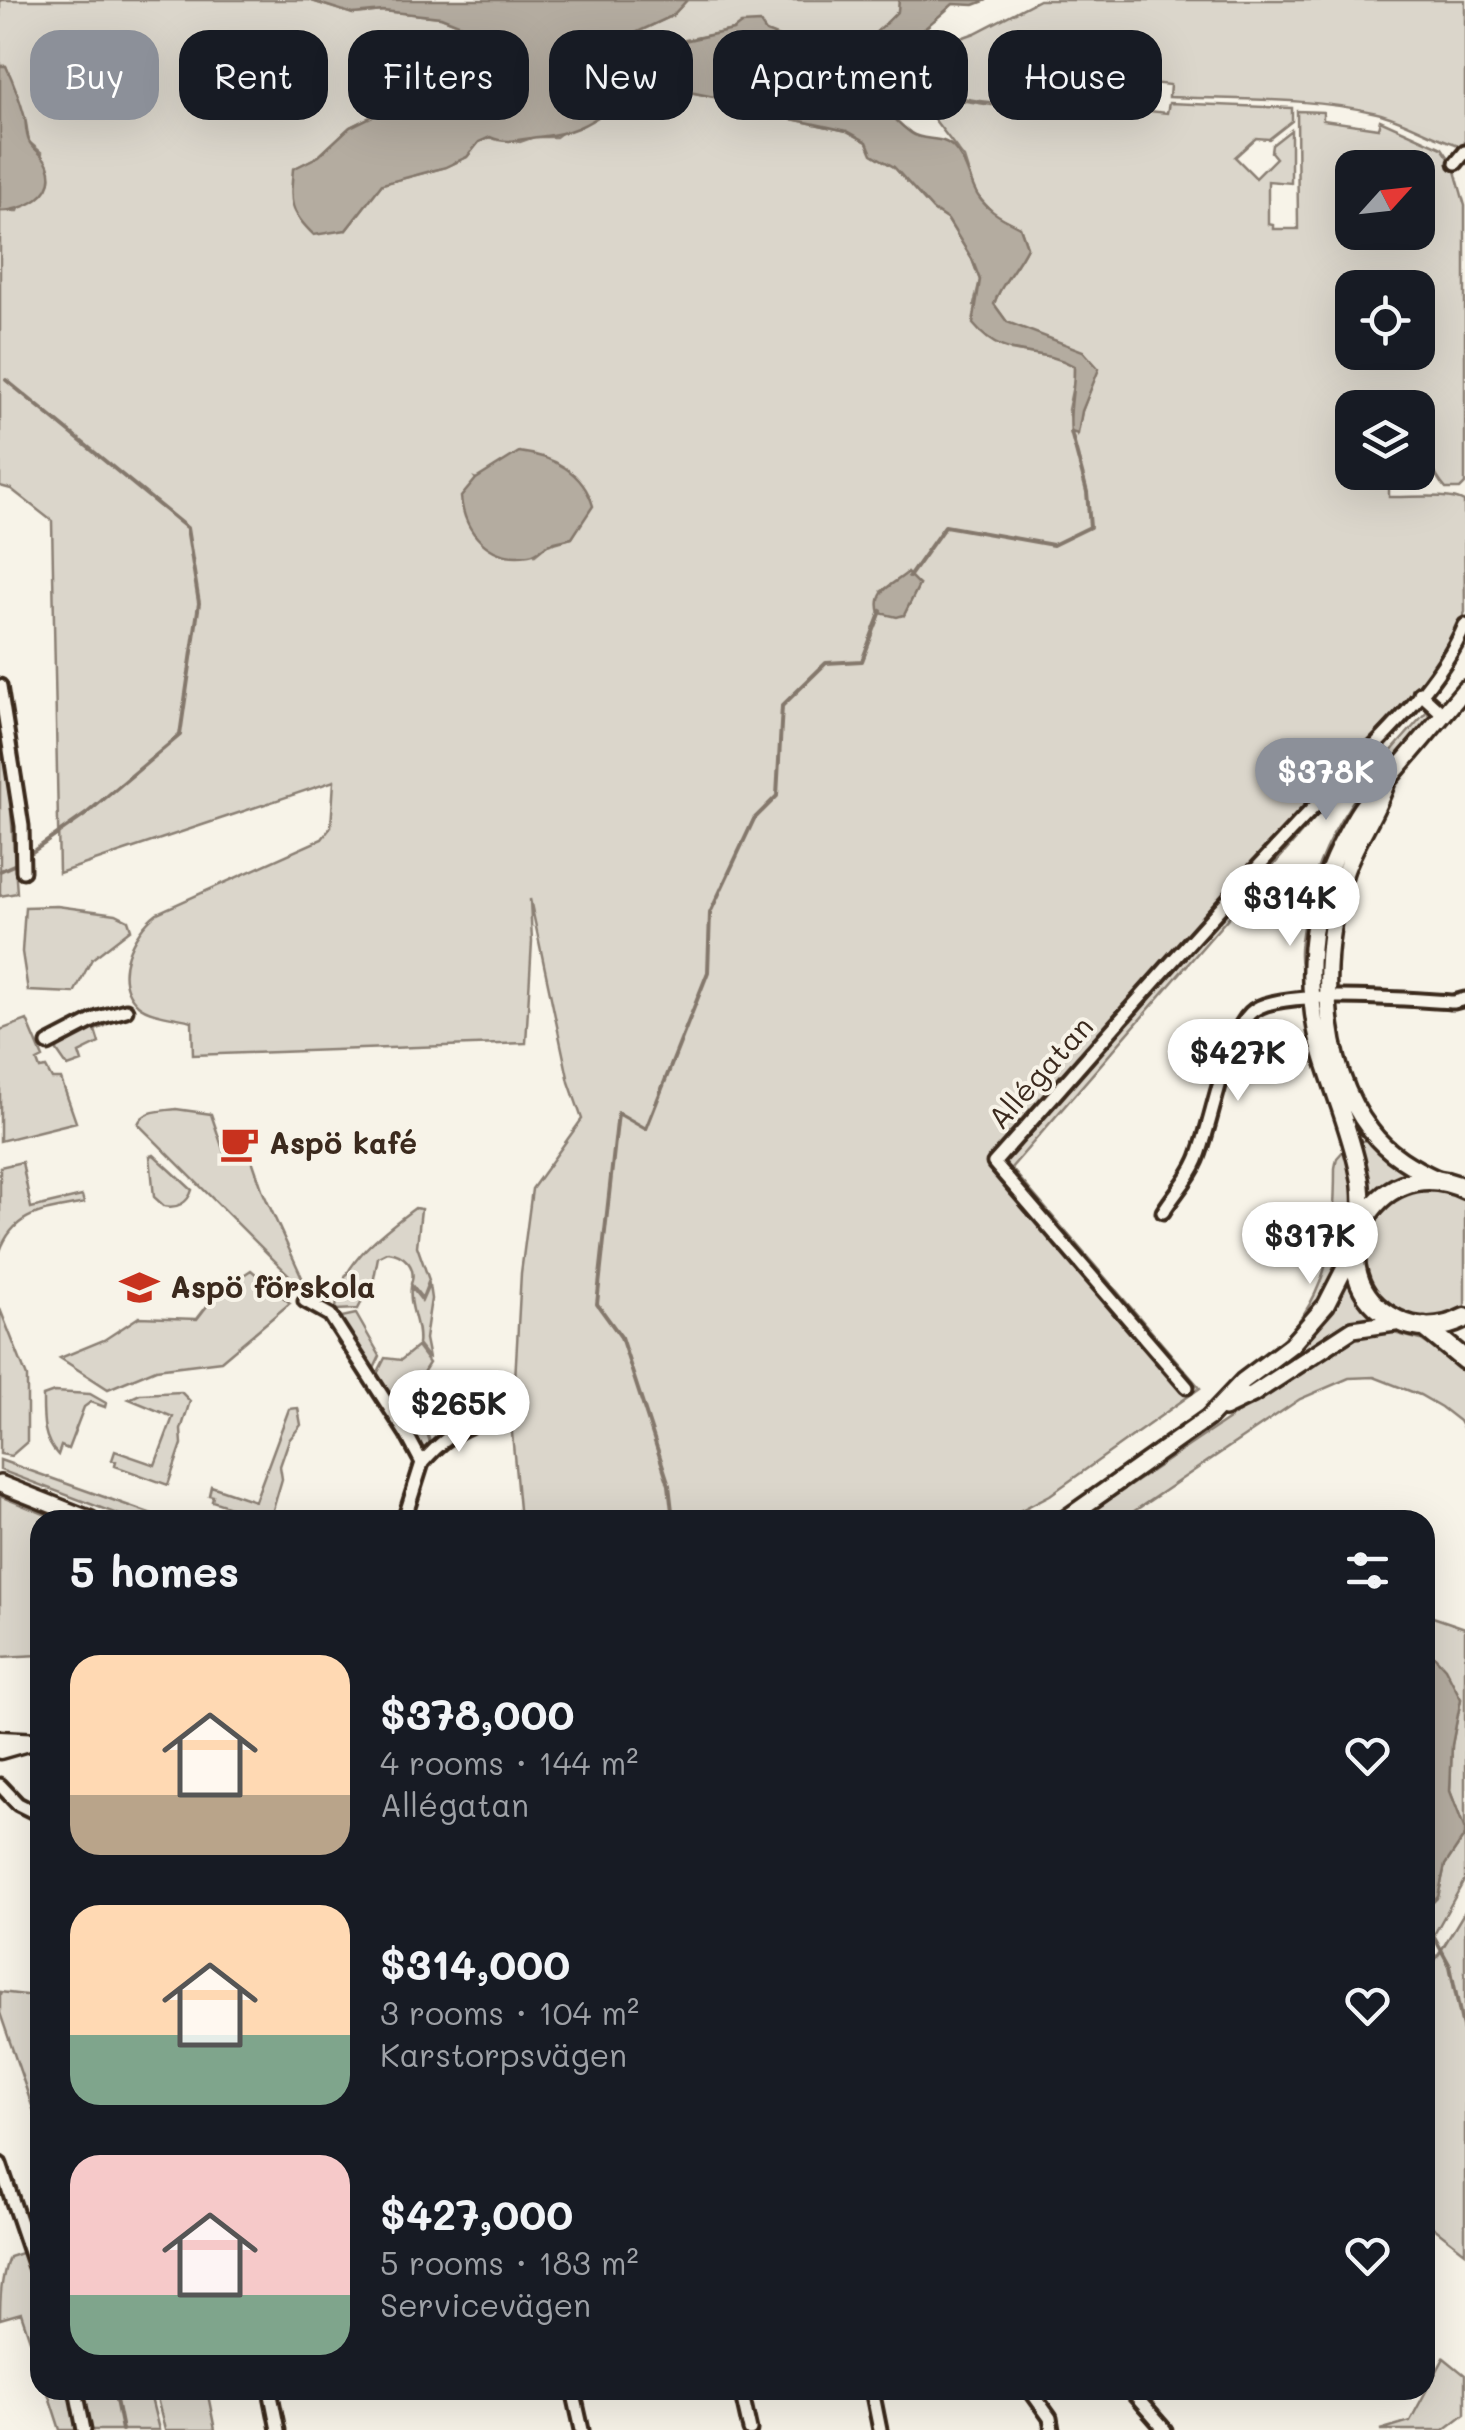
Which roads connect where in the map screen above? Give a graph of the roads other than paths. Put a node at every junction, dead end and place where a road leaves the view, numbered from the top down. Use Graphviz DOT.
graph roads {
  1 [pos="1465,152"];
  2 [pos="1456,162"];
  3 [pos="1465,625"];
  4 [pos="0,686"];
  5 [pos="1465,689"];
  6 [pos="1420,694"];
  7 [pos="1444,715"];
  8 [pos="22,871"];
  9 [pos="1321,999"];
  10 [pos="1465,999"];
  11 [pos="126,1010"];
  12 [pos="48,1044"];
  13 [pos="1456,1184"];
  14 [pos="1164,1212"];
  15 [pos="1364,1220"];
  16 [pos="1355,1248"];
  17 [pos="305,1301"];
  18 [pos="1465,1318"];
  19 [pos="1402,1322"];
  20 [pos="1424,1327"];
  21 [pos="1465,1360"];
  22 [pos="1187,1387"];
  23 [pos="1216,1411"];
  24 [pos="482,1422"];
  25 [pos="422,1463"];
  26 [pos="0,1484"];
  27 [pos="66,1510"];
  28 [pos="407,1510"];
  29 [pos="1078,1510"];
  30 [pos="0,1738"];
  31 [pos="30,1740"];
  32 [pos="30,1743"];
  33 [pos="0,1752"];
  34 [pos="0,1785"];
  35 [pos="30,1810"];
  36 [pos="0,2164"];
  37 [pos="30,2252"];
  38 [pos="78,2400"];
  39 [pos="272,2400"];
  40 [pos="576,2400"];
  41 [pos="743,2400"];
  42 [pos="874,2400"];
  43 [pos="1037,2400"];
  44 [pos="1140,2400"];
  45 [pos="84,2430"];
  46 [pos="278,2430"];
  47 [pos="582,2430"];
  48 [pos="749,2430"];
  49 [pos="880,2430"];
  50 [pos="1052,2430"];
  51 [pos="1165,2430"];
  1 -- 2 [label="street"];
  3 -- 6 [label="street"];
  4 -- 8 [label="street"];
  5 -- 7 [label="main road"];
  6 -- 7 [label="street"];
  6 -- 22 [label="street, Allégatan"];
  7 -- 9 [label="main road"];
  9 -- 10 [label="street"];
  9 -- 13 [label="main road"];
  9 -- 14 [label="street"];
  9 -- 15 [label="main road"];
  11 -- 12 [label="street"];
  13 -- 15 [label="highway"];
  15 -- 16 [label="highway"];
  16 -- 19 [label="highway"];
  16 -- 23 [label="main road"];
  17 -- 25 [label="street"];
  18 -- 20 [label="highway"];
  19 -- 20 [label="highway"];
  19 -- 23 [label="main road"];
  20 -- 21 [label="highway"];
  23 -- 29 [label="main road"];
  24 -- 25 [label="street"];
  25 -- 28 [label="street"];
  26 -- 27 [label="main road"];
  30 -- 31 [label="street"];
  32 -- 33 [label="street"];
  34 -- 35 [label="street"];
  36 -- 37 [label="street"];
  38 -- 45 [label="street"];
  39 -- 46 [label="street"];
  40 -- 47 [label="street"];
  41 -- 48 [label="street"];
  42 -- 49 [label="street"];
  43 -- 50 [label="street"];
  44 -- 51 [label="street"];
}
